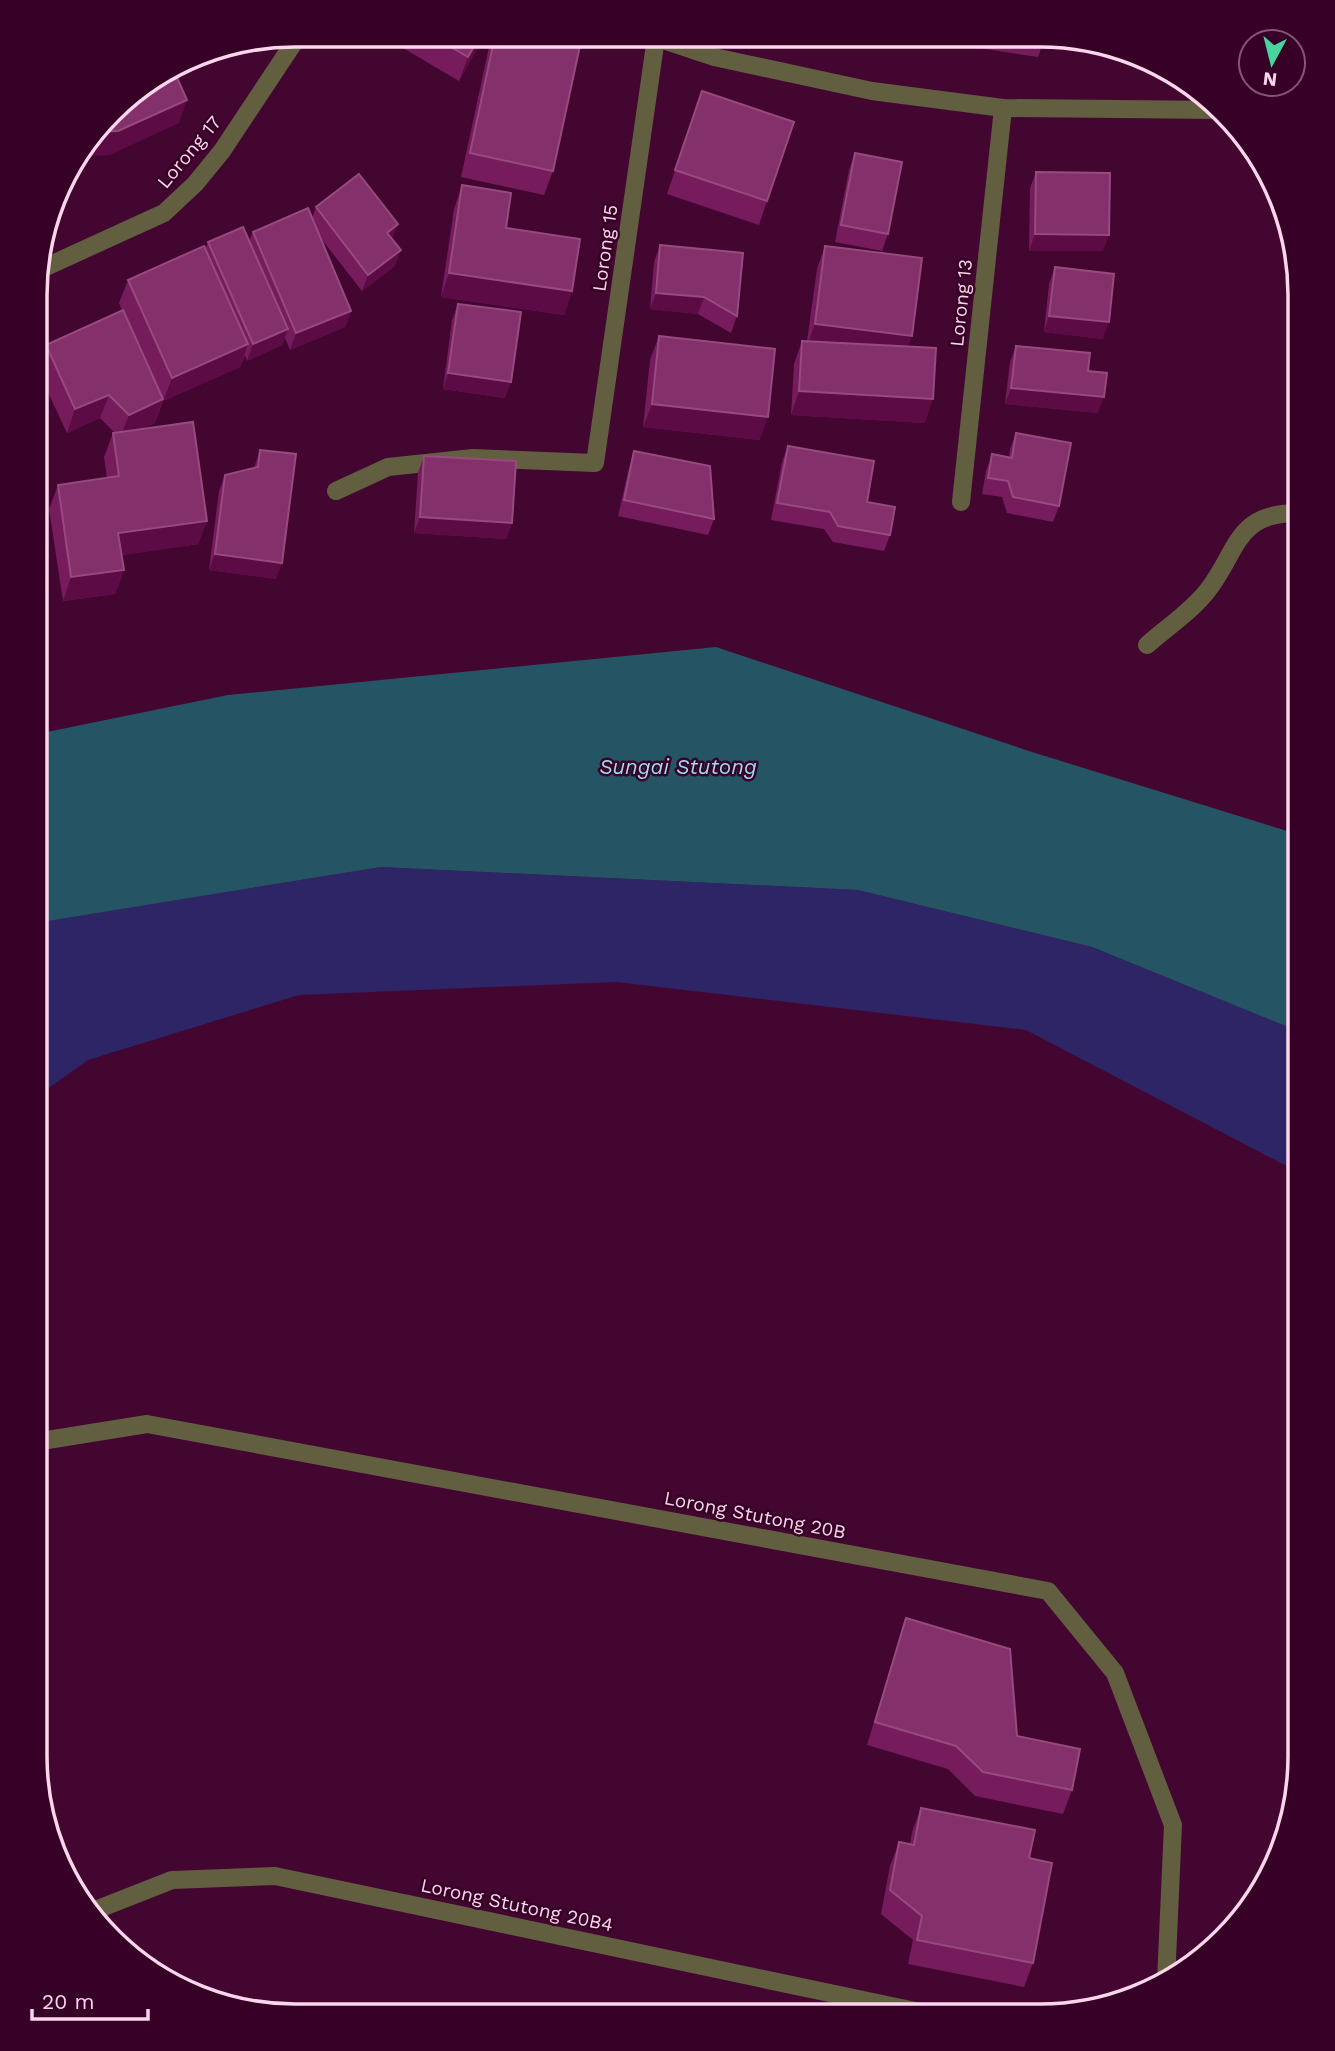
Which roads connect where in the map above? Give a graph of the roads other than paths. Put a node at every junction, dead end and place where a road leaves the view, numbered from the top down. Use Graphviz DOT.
graph roads {
  1 [pos="685,47"];
  2 [pos="290,48"];
  3 [pos="652,48"];
  4 [pos="1003,108"];
  5 [pos="1204,110"];
  6 [pos="49,264"];
  7 [pos="336,491"];
  8 [pos="961,502"];
  9 [pos="1288,513"];
  10 [pos="1147,645"];
  11 [pos="47,1440"];
  12 [pos="100,1908"];
  13 [pos="1167,1969"];
  14 [pos="882,2004"];
  1 -- 4 [label="street"];
  2 -- 6 [label="street, Lorong 17"];
  3 -- 7 [label="street, Lorong 15"];
  4 -- 5 [label="street"];
  4 -- 8 [label="street, Lorong 13"];
  9 -- 10 [label="street"];
  11 -- 13 [label="street, Lorong Stutong 20B"];
  12 -- 14 [label="street, Lorong Stutong 20B4"];
}
